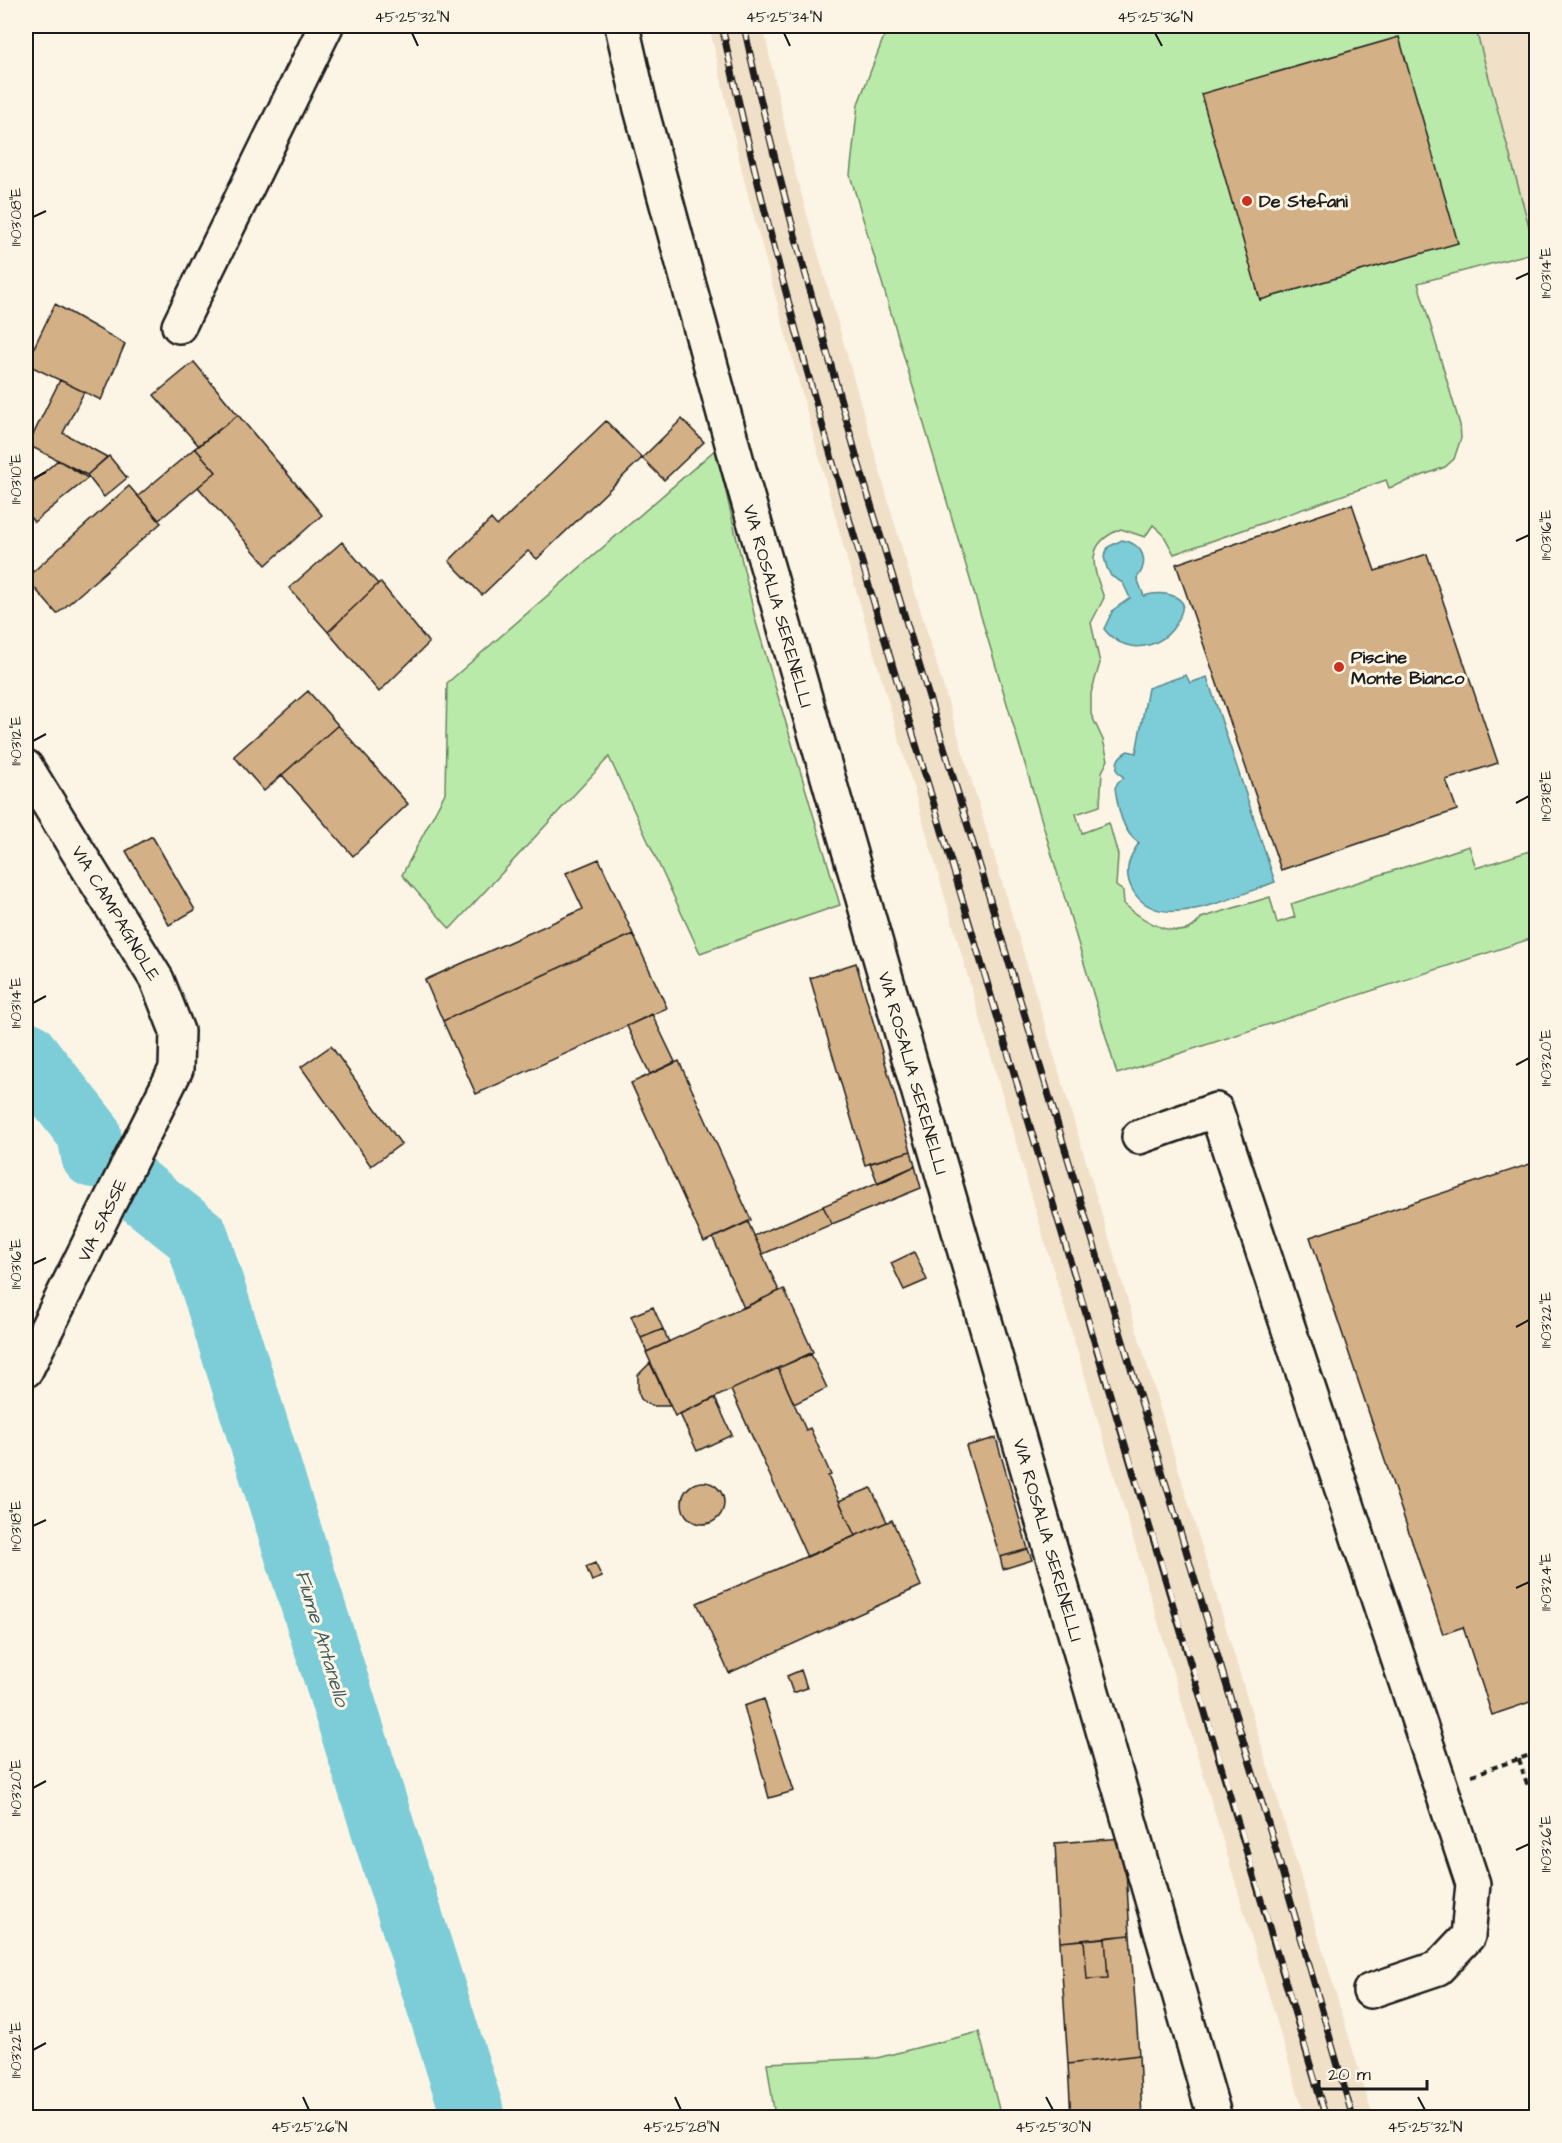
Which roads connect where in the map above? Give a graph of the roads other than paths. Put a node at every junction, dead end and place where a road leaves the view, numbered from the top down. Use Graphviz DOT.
graph roads {
  1 [pos="326,26"];
  2 [pos="622,26"];
  3 [pos="179,326"];
  4 [pos="26,767"];
  5 [pos="177,1069"];
  6 [pos="1138,1137"];
  7 [pos="26,1370"];
  8 [pos="1371,1991"];
  9 [pos="1215,2118"];
  1 -- 3 [label="street"];
  2 -- 9 [label="street, VIA ROSALIA SERENELLI"];
  4 -- 5 [label="street, VIA CAMPAGNOLE"];
  5 -- 7 [label="street, VIA SASSE"];
  6 -- 8 [label="street"];
}
